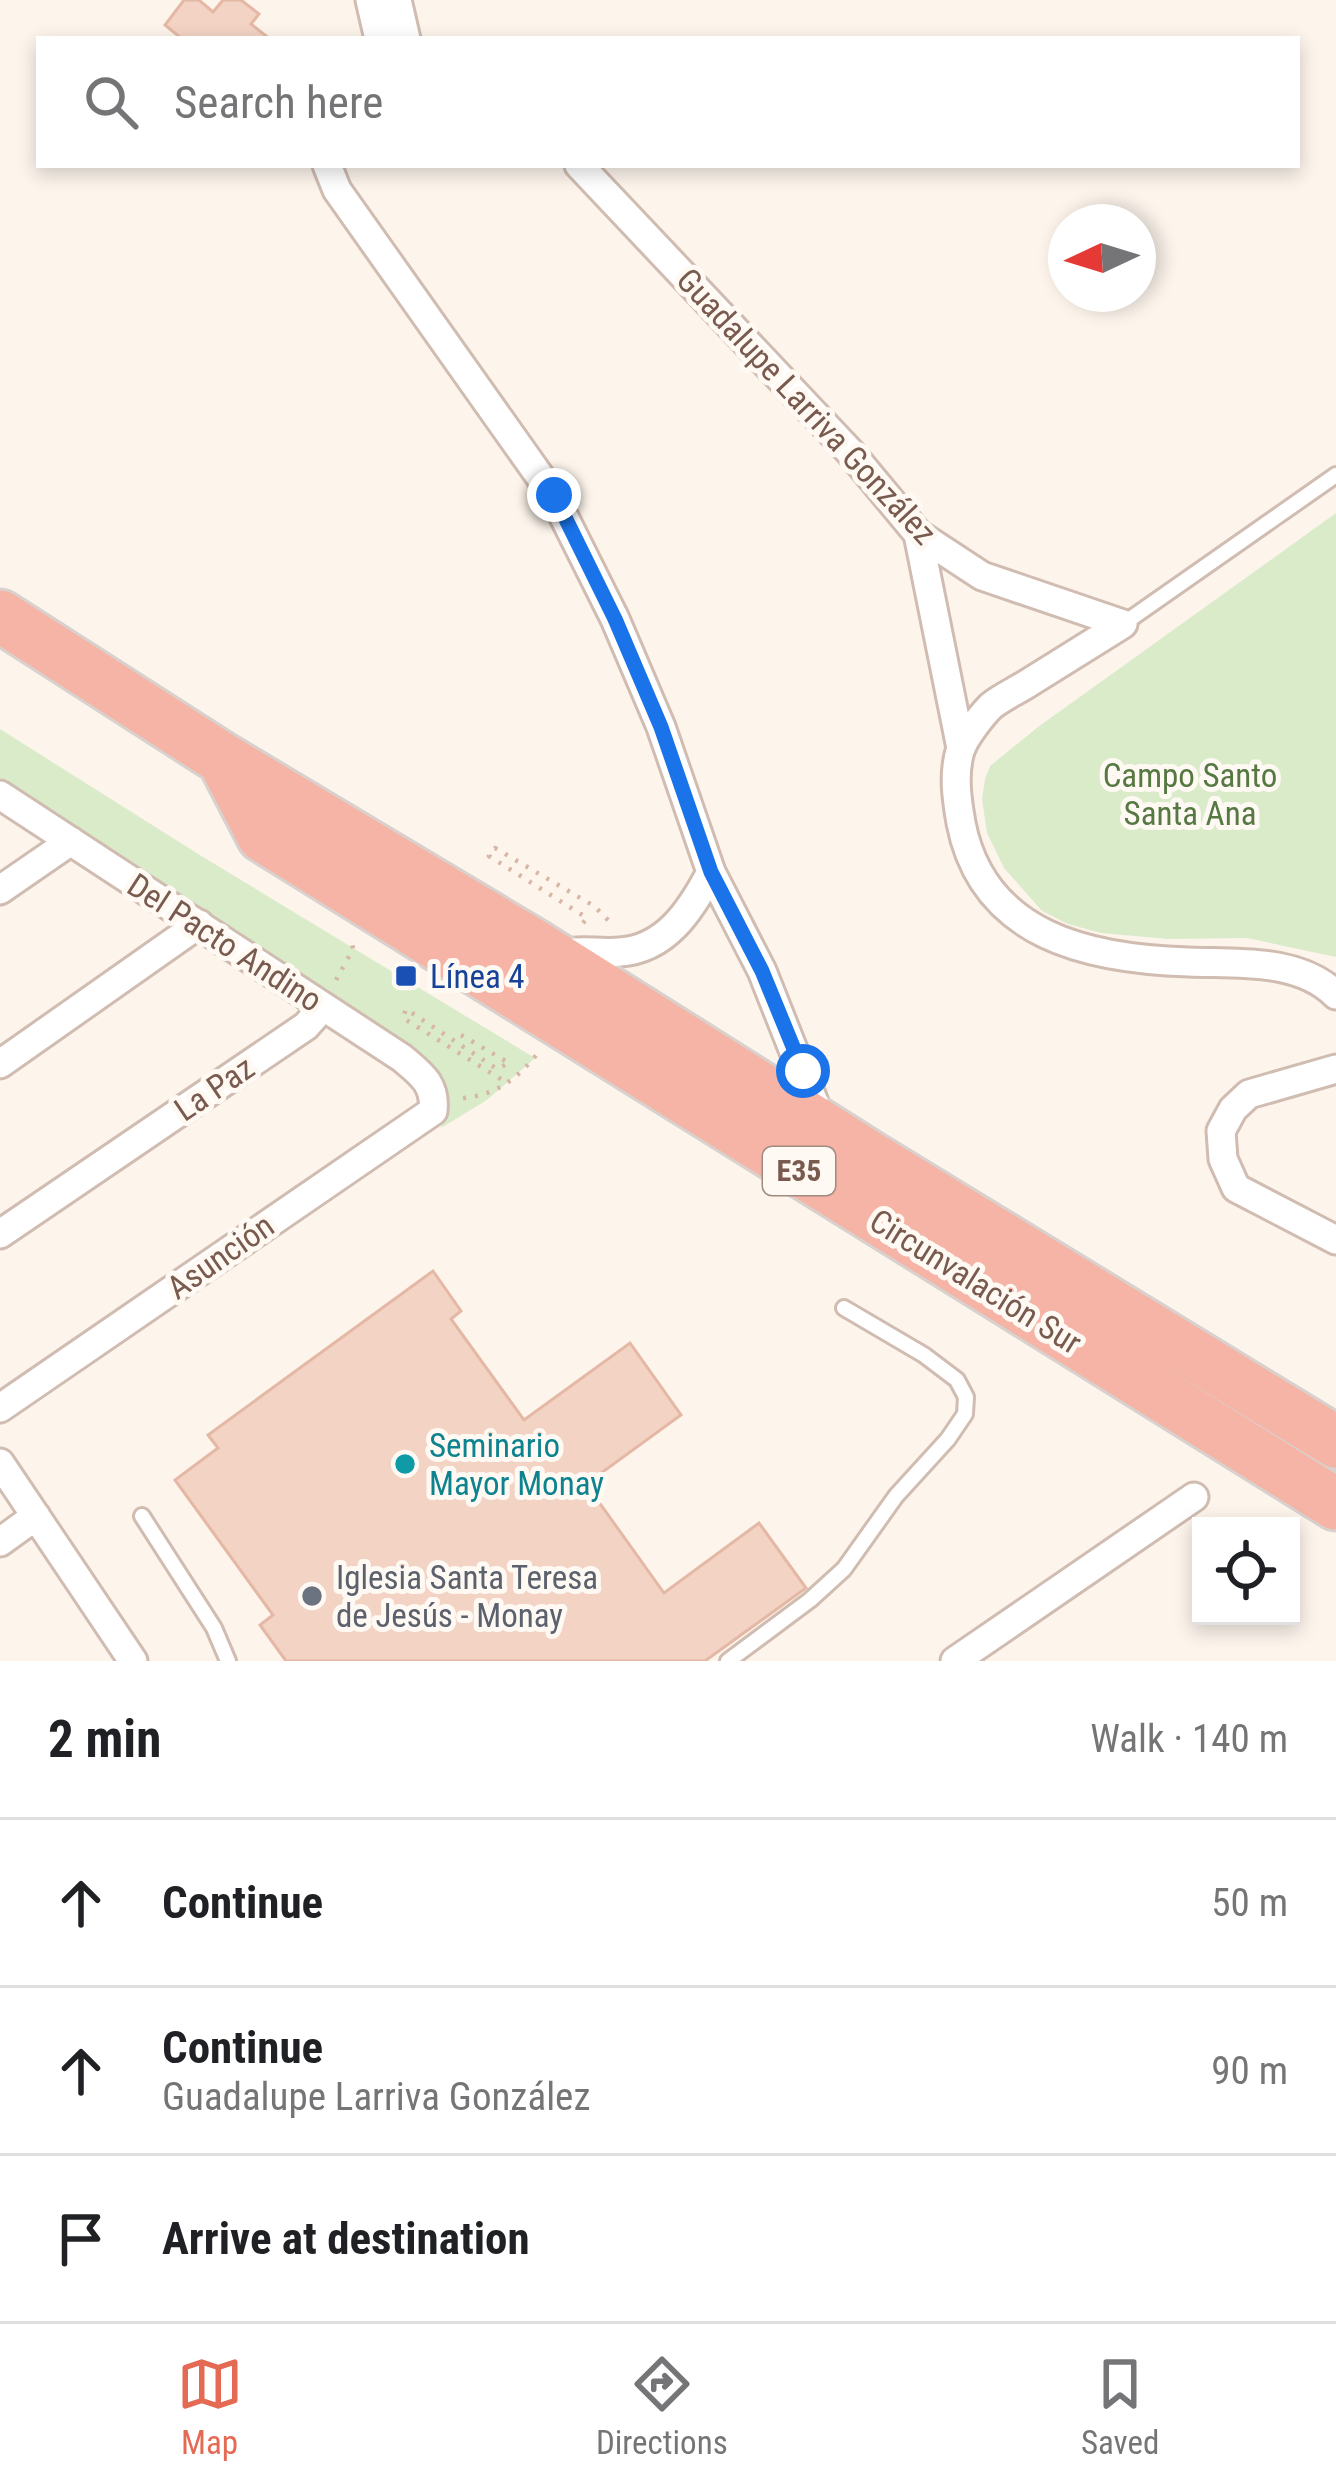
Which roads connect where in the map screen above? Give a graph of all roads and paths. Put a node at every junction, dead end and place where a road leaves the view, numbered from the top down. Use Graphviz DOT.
graph roads {
  1 [pos="370,0"];
  2 [pos="398,0"];
  3 [pos="378,36"];
  4 [pos="405,36"];
  5 [pos="328,168"];
  6 [pos="581,168"];
  7 [pos="1336,475"];
  8 [pos="918,534"];
  9 [pos="0,616"];
  10 [pos="1123,624"];
  11 [pos="961,748"];
  12 [pos="223,759"];
  13 [pos="0,795"];
  14 [pos="71,841"];
  15 [pos="711,872"];
  16 [pos="0,890"];
  17 [pos="349,891"];
  18 [pos="199,924"];
  19 [pos="565,942"];
  20 [pos="640,950"];
  21 [pos="1336,995"];
  22 [pos="322,1007"];
  23 [pos="559,1022"];
  24 [pos="460,1035"];
  25 [pos="0,1064"];
  26 [pos="1336,1069"];
  27 [pos="507,1083"];
  28 [pos="434,1101"];
  29 [pos="873,1159"];
  30 [pos="0,1234"];
  31 [pos="1336,1240"];
  32 [pos="844,1308"];
  33 [pos="0,1408"];
  34 [pos="1336,1442"];
  35 [pos="0,1463"];
  36 [pos="1194,1497"];
  37 [pos="1336,1504"];
  38 [pos="36,1516"];
  39 [pos="142,1516"];
  40 [pos="0,1542"];
  41 [pos="119,1656"];
  42 [pos="974,1656"];
  43 [pos="228,1661"];
  44 [pos="728,1661"];
  1 -- 3 [label="street"];
  2 -- 4 [label="street"];
  5 -- 15 [label="street"];
  6 -- 8 [label="street, Guadalupe Larriva González"];
  7 -- 10 [label="lane"];
  8 -- 10 [label="street, Guadalupe Larriva González"];
  8 -- 11 [label="street"];
  9 -- 12 [label="highway, Circunvalación Sur / E35"];
  10 -- 11 [label="street"];
  11 -- 21 [label="street"];
  12 -- 17 [label="highway, Circunvalación Sur / E35"];
  12 -- 19 [label="highway, Circunvalación Sur / E35"];
  13 -- 14 [label="street, Del Pacto Andino"];
  14 -- 16 [label="street"];
  14 -- 18 [label="street, Del Pacto Andino"];
  15 -- 20 [label="street"];
  15 -- 29 [label="street"];
  17 -- 22 [label="path"];
  17 -- 23 [label="highway, Circunvalación Sur / E35"];
  18 -- 22 [label="street, Del Pacto Andino"];
  18 -- 25 [label="street"];
  19 -- 20 [label="street"];
  19 -- 20 [label="path"];
  19 -- 29 [label="highway, Circunvalación Sur / E35"];
  22 -- 28 [label="street, Del Pacto Andino"];
  22 -- 30 [label="street, La Paz"];
  23 -- 27 [label="path"];
  23 -- 37 [label="highway, Circunvalación Sur / E35"];
  24 -- 27 [label="path"];
  26 -- 31 [label="street"];
  27 -- 28 [label="path"];
  28 -- 33 [label="street, Asunción"];
  29 -- 34 [label="highway, Circunvalación Sur / E35"];
  32 -- 44 [label="lane"];
  35 -- 38 [label="street"];
  36 -- 42 [label="street"];
  38 -- 40 [label="street"];
  38 -- 41 [label="street"];
  39 -- 43 [label="lane"];
}
